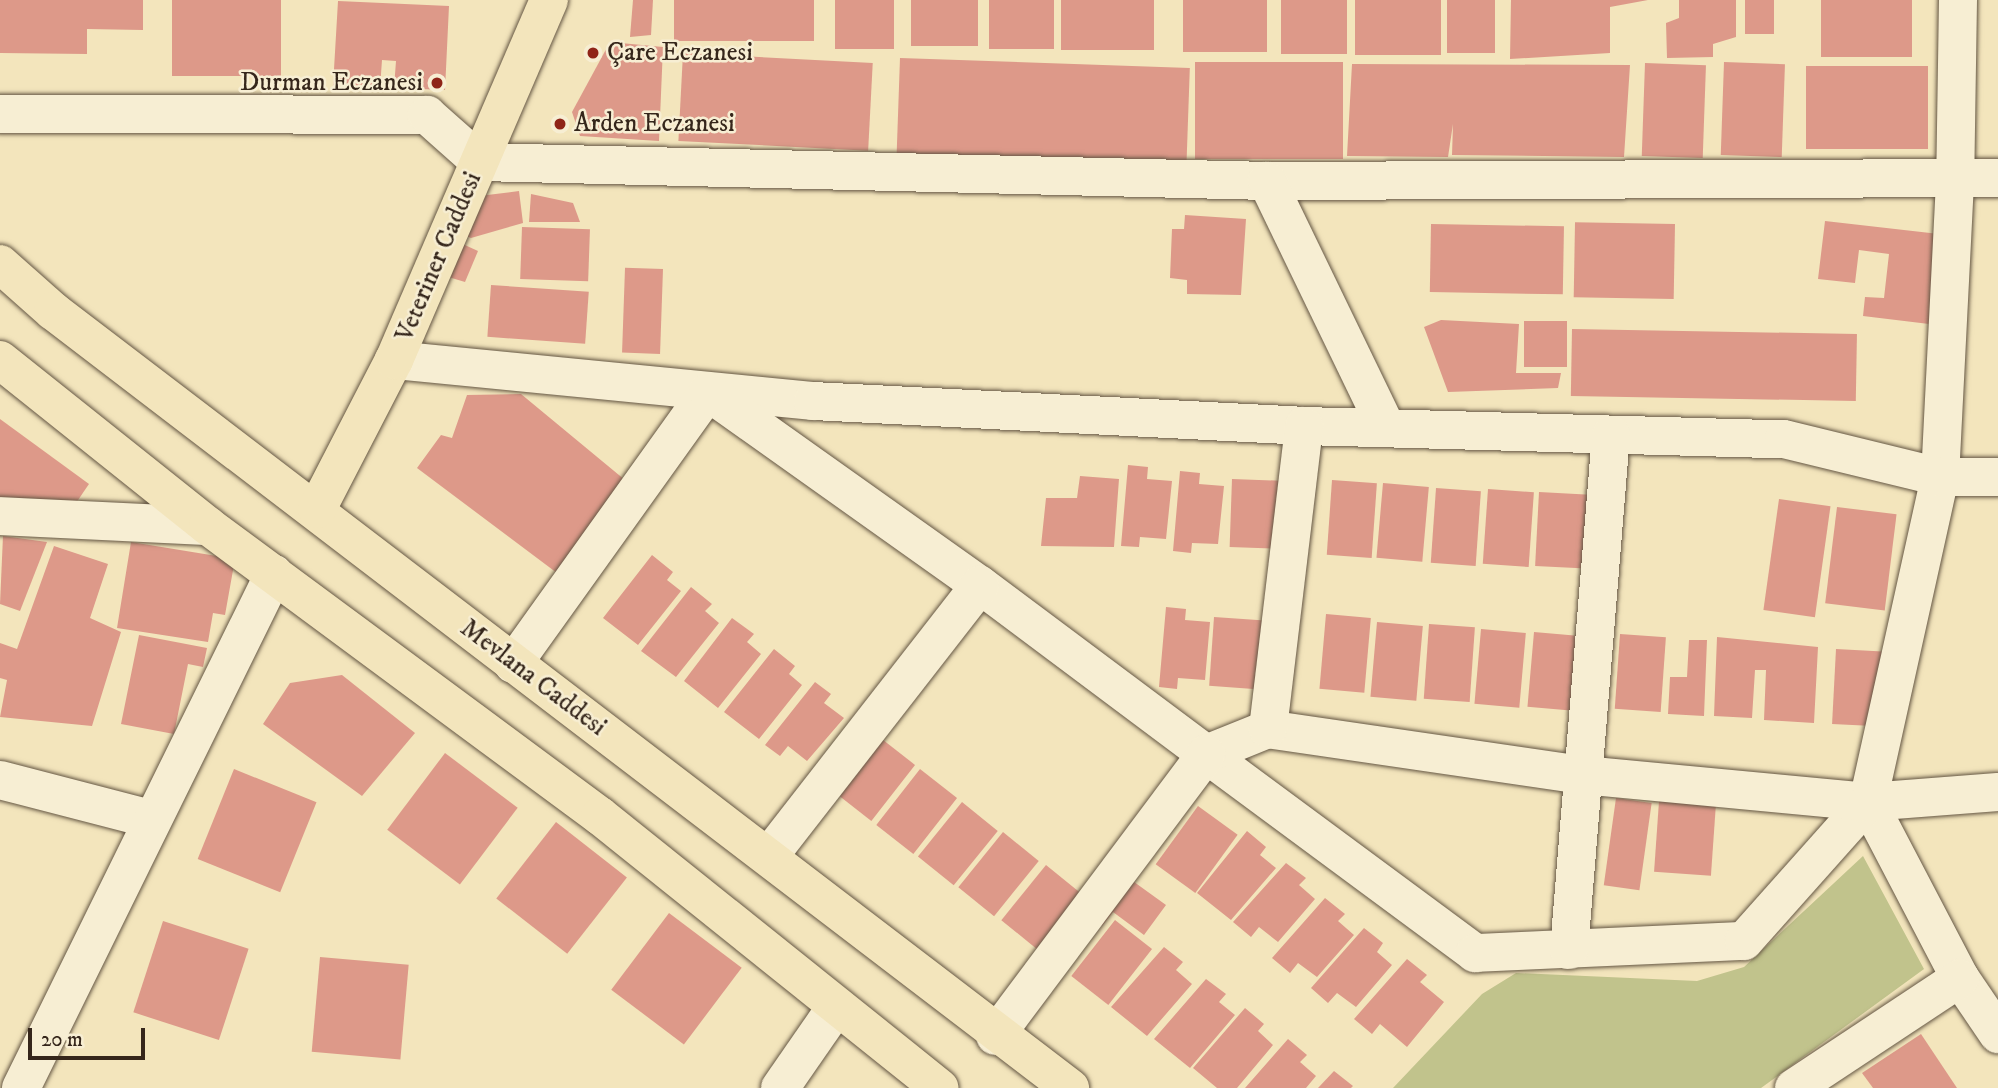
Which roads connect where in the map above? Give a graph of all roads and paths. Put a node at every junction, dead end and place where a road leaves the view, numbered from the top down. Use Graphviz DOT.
graph roads {
  1 [pos="549,0"];
  2 [pos="1958,0"];
  3 [pos="0,114"];
  4 [pos="480,162"];
  5 [pos="1998,178"];
  6 [pos="1267,181"];
  7 [pos="1955,182"];
  8 [pos="0,264"];
  9 [pos="0,360"];
  10 [pos="394,360"];
  11 [pos="708,392"];
  12 [pos="1304,426"];
  13 [pos="1386,427"];
  14 [pos="1611,435"];
  15 [pos="1940,477"];
  16 [pos="1998,478"];
  17 [pos="317,509"];
  18 [pos="0,516"];
  19 [pos="208,526"];
  20 [pos="274,573"];
  21 [pos="980,585"];
  22 [pos="513,664"];
  23 [pos="1268,729"];
  24 [pos="1206,754"];
  25 [pos="1582,775"];
  26 [pos="0,780"];
  27 [pos="1996,797"];
  28 [pos="1868,802"];
  29 [pos="152,820"];
  30 [pos="769,856"];
  31 [pos="1569,950"];
  32 [pos="1960,978"];
  33 [pos="836,1007"];
  34 [pos="1998,1034"];
  35 [pos="995,1036"];
  36 [pos="21,1088"];
  37 [pos="780,1088"];
  38 [pos="940,1088"];
  39 [pos="1069,1088"];
  40 [pos="1794,1088"];
  1 -- 4 [label="main road, Veteriner Caddesi"];
  2 -- 7 [label="street"];
  3 -- 4 [label="street"];
  4 -- 6 [label="street"];
  4 -- 10 [label="main road, Veteriner Caddesi"];
  5 -- 7 [label="street"];
  6 -- 7 [label="street"];
  6 -- 13 [label="street"];
  7 -- 15 [label="street"];
  8 -- 17 [label="main road, Mevlana Caddesi"];
  9 -- 19 [label="main road"];
  10 -- 11 [label="street"];
  10 -- 17 [label="main road, Veteriner Caddesi"];
  11 -- 12 [label="street"];
  11 -- 21 [label="street"];
  11 -- 22 [label="street"];
  12 -- 13 [label="street"];
  12 -- 23 [label="street"];
  13 -- 14 [label="street"];
  14 -- 15 [label="street"];
  14 -- 25 [label="street"];
  15 -- 16 [label="street"];
  15 -- 28 [label="street"];
  17 -- 22 [label="main road, Mevlana Caddesi"];
  18 -- 19 [label="street"];
  19 -- 20 [label="main road"];
  20 -- 29 [label="street"];
  20 -- 33 [label="main road"];
  21 -- 24 [label="street"];
  21 -- 30 [label="street"];
  22 -- 30 [label="main road, Mevlana Caddesi"];
  23 -- 24 [label="street"];
  23 -- 25 [label="street"];
  24 -- 31 [label="street"];
  24 -- 35 [label="street"];
  25 -- 28 [label="street"];
  25 -- 31 [label="street"];
  26 -- 29 [label="street"];
  27 -- 28 [label="street"];
  28 -- 31 [label="street"];
  28 -- 32 [label="street"];
  29 -- 36 [label="street"];
  30 -- 35 [label="main road, Mevlana Caddesi"];
  32 -- 34 [label="street"];
  32 -- 40 [label="street"];
  33 -- 37 [label="street"];
  33 -- 38 [label="main road"];
  35 -- 39 [label="main road, Mevlana Caddesi"];
}
